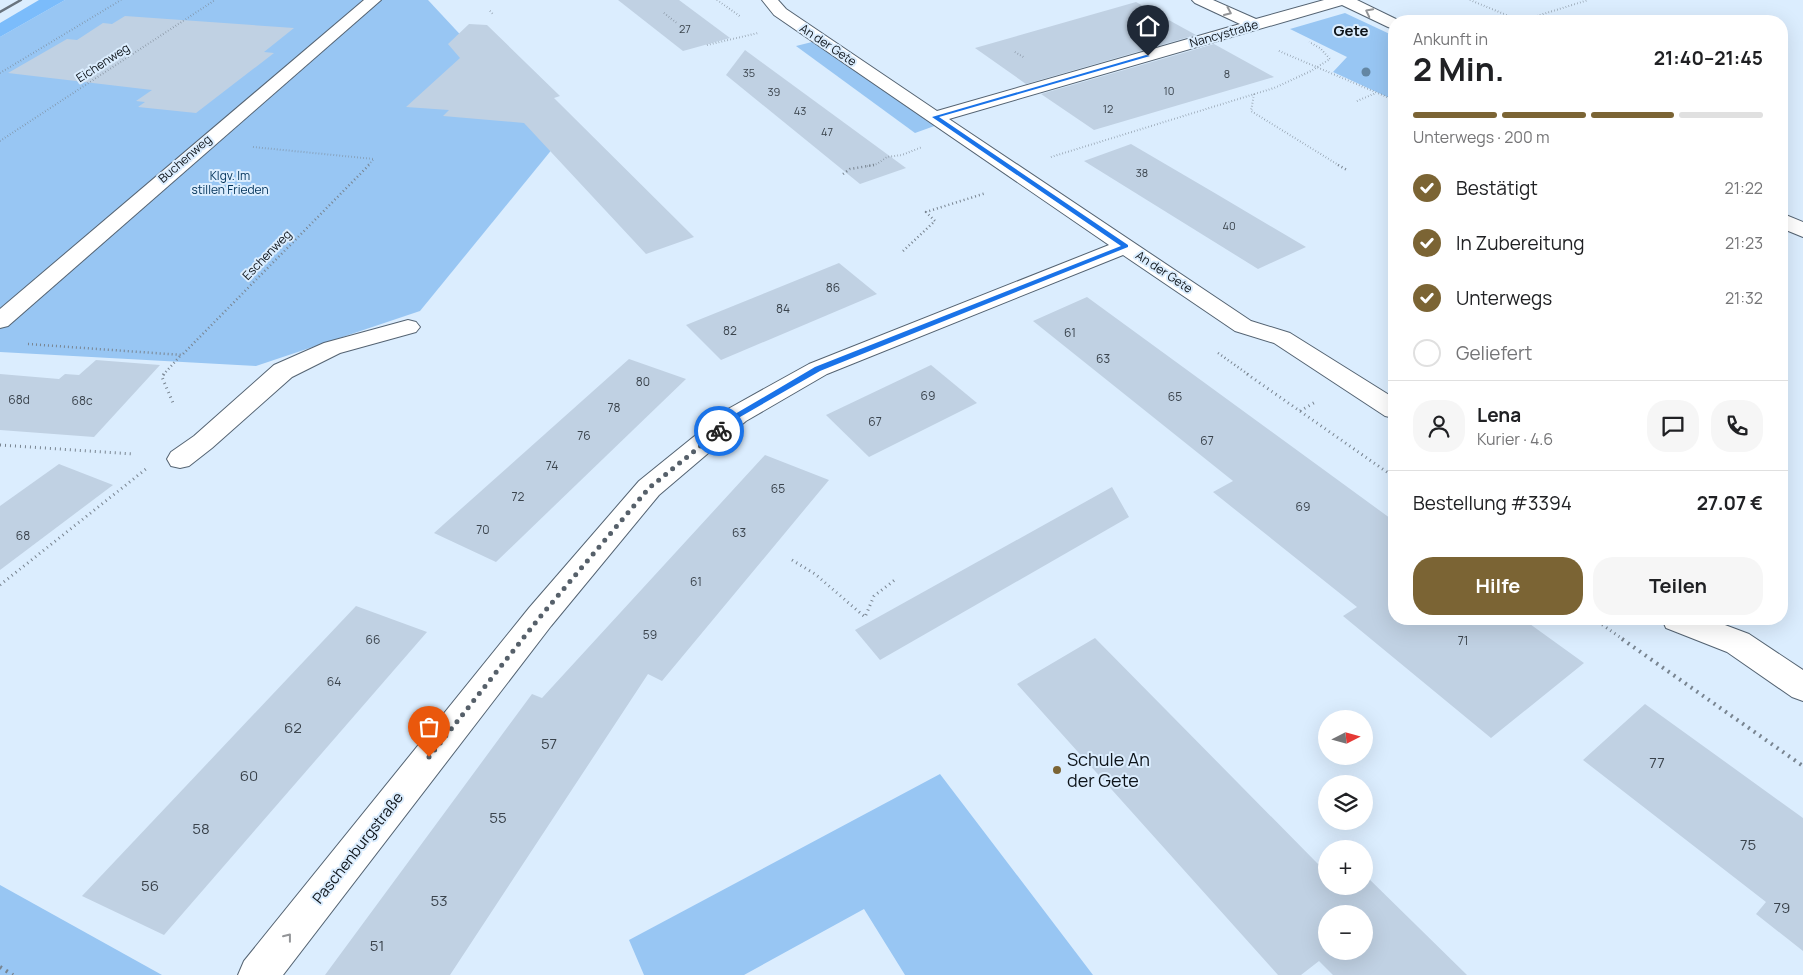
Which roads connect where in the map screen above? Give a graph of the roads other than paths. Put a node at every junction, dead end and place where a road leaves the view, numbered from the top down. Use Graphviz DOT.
graph roads {
  1 [pos="373,0"];
  2 [pos="770,0"];
  3 [pos="1200,0"];
  4 [pos="1341,0"];
  5 [pos="1345,0"];
  6 [pos="1388,21"];
  7 [pos="1262,23"];
  8 [pos="935,117"];
  9 [pos="1126,246"];
  10 [pos="0,321"];
  11 [pos="408,327"];
  12 [pos="1388,401"];
  13 [pos="180,459"];
  14 [pos="1692,625"];
  15 [pos="1803,687"];
  16 [pos="258,975"];
  1 -- 10 [label="street, Buchenweg"];
  2 -- 8 [label="street, An der Gete"];
  3 -- 7 [label="street, one-way"];
  4 -- 7 [label="street, Nancystraße"];
  6 -- 5 [label="street, one-way"];
  7 -- 8 [label="street, Nancystraße"];
  8 -- 9 [label="street, An der Gete"];
  9 -- 12 [label="street, An der Gete"];
  16 -- 9 [label="street, Paschenburgstraße, one-way"];
  11 -- 13 [label="street"];
  14 -- 15 [label="street"];
}
